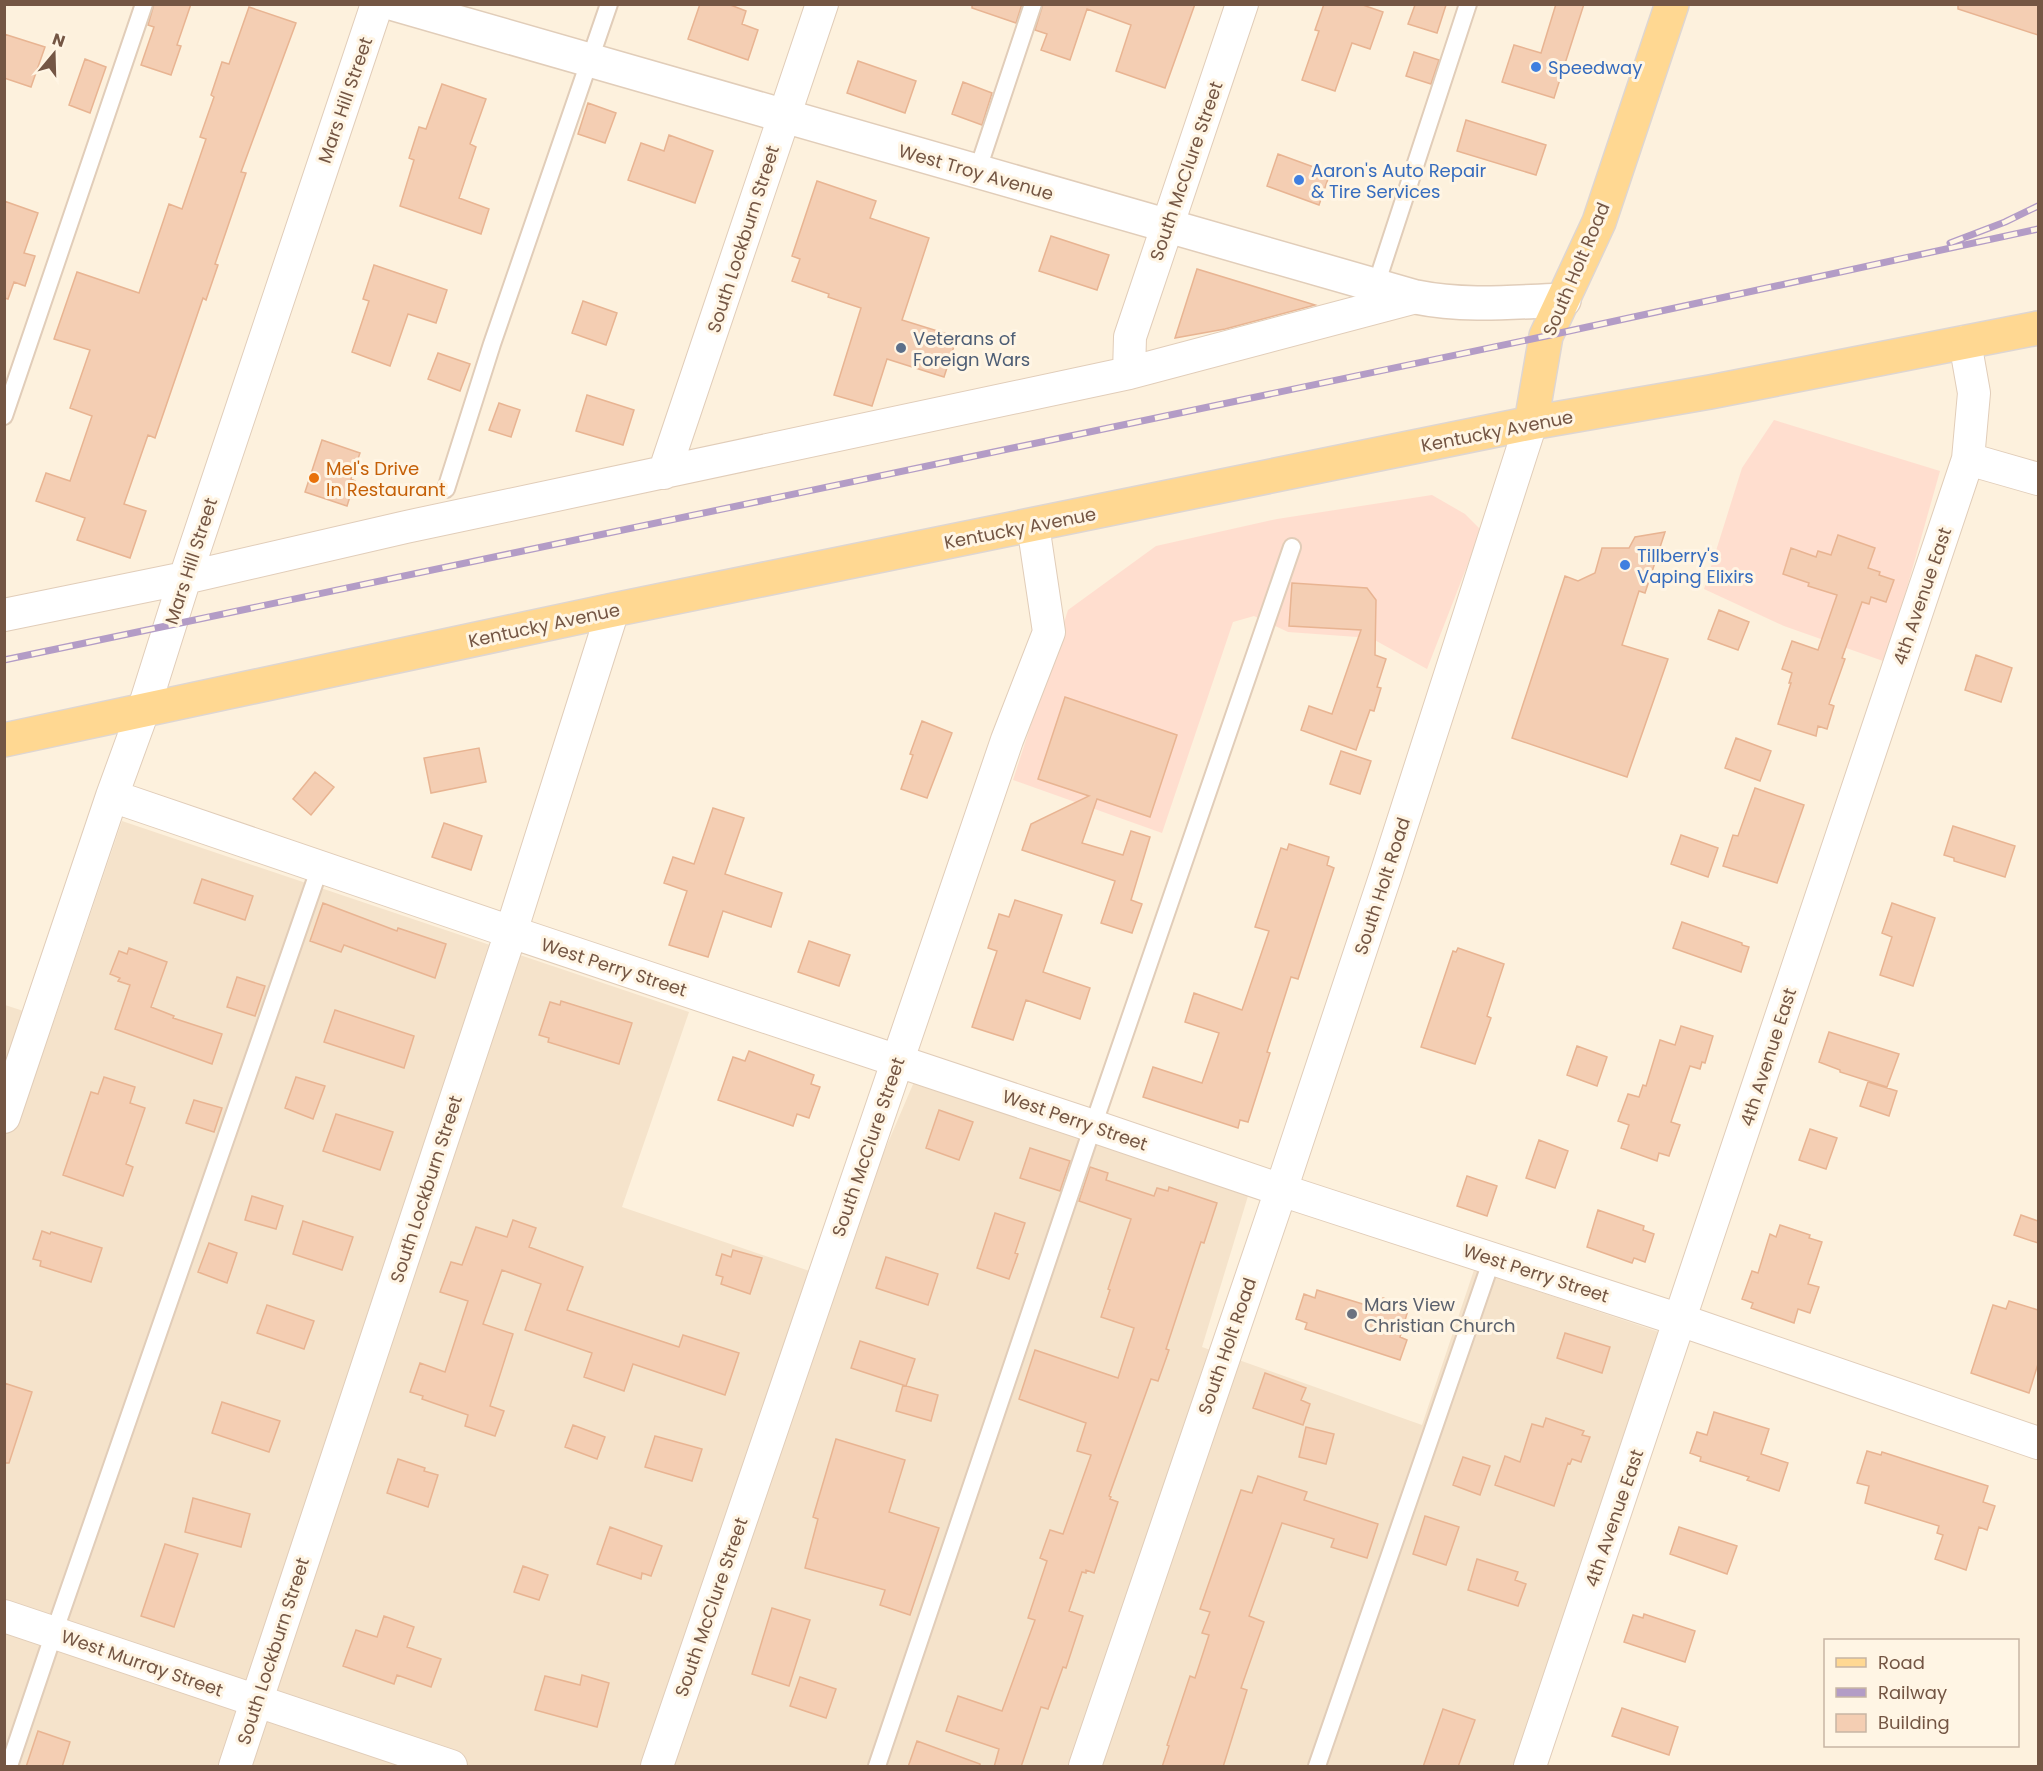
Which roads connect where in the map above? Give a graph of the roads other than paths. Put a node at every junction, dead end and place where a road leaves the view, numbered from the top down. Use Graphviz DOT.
graph roads {
  1 [pos="144,4"];
  2 [pos="377,4"];
  3 [pos="394,4"];
  4 [pos="609,4"];
  5 [pos="822,4"];
  6 [pos="1033,4"];
  7 [pos="1242,4"];
  8 [pos="1468,4"];
  9 [pos="1672,4"];
  10 [pos="590,61"];
  11 [pos="783,117"];
  12 [pos="977,172"];
  13 [pos="1168,226"];
  14 [pos="1376,285"];
  15 [pos="1416,297"];
  16 [pos="1564,300"];
  17 [pos="2038,328"];
  18 [pos="1965,342"];
  19 [pos="1129,373"];
  20 [pos="4,416"];
  21 [pos="1531,423"];
  22 [pos="1968,459"];
  23 [pos="664,473"];
  24 [pos="2038,479"];
  25 [pos="446,489"];
  26 [pos="1033,525"];
  27 [pos="1292,547"];
  28 [pos="185,578"];
  29 [pos="613,610"];
  30 [pos="4,615"];
  31 [pos="143,711"];
  32 [pos="4,740"];
  33 [pos="112,796"];
  34 [pos="320,867"];
  35 [pos="511,932"];
  36 [pos="897,1061"];
  37 [pos="4,1117"];
  38 [pos="1093,1126"];
  39 [pos="1281,1190"];
  40 [pos="1492,1259"];
  41 [pos="1680,1320"];
  42 [pos="2038,1443"];
  43 [pos="4,1616"];
  44 [pos="54,1633"];
  45 [pos="257,1702"];
  46 [pos="9,1767"];
  47 [pos="235,1767"];
  48 [pos="451,1767"];
  49 [pos="657,1767"];
  50 [pos="877,1767"];
  51 [pos="1085,1767"];
  52 [pos="1317,1767"];
  53 [pos="1530,1767"];
  1 -- 20 [label="lane"];
  2 -- 28 [label="street, Mars Hill Street"];
  3 -- 10 [label="street, West Troy Avenue"];
  4 -- 10 [label="lane"];
  5 -- 11 [label="street, South Lockburn Street"];
  6 -- 12 [label="lane"];
  7 -- 13 [label="street, South McClure Street"];
  8 -- 14 [label="lane"];
  9 -- 16 [label="main road, South Holt Road"];
  10 -- 11 [label="street, West Troy Avenue"];
  10 -- 25 [label="lane"];
  11 -- 12 [label="street, West Troy Avenue"];
  11 -- 23 [label="street, South Lockburn Street"];
  12 -- 13 [label="street, West Troy Avenue"];
  13 -- 14 [label="street, West Troy Avenue"];
  13 -- 19 [label="street, South McClure Street"];
  14 -- 15 [label="street, West Troy Avenue"];
  15 -- 16 [label="street, West Troy Avenue"];
  15 -- 19 [label="street"];
  16 -- 21 [label="main road, South Holt Road"];
  17 -- 18 [label="main road, Kentucky Avenue"];
  18 -- 21 [label="main road, Kentucky Avenue"];
  18 -- 22 [label="street, 4th Avenue East"];
  19 -- 23 [label="street"];
  21 -- 26 [label="main road, Kentucky Avenue"];
  21 -- 39 [label="street, South Holt Road"];
  22 -- 24 [label="street"];
  22 -- 41 [label="street, 4th Avenue East"];
  23 -- 28 [label="street"];
  26 -- 29 [label="main road, Kentucky Avenue"];
  26 -- 36 [label="street, South McClure Street"];
  27 -- 38 [label="lane"];
  28 -- 30 [label="street"];
  28 -- 31 [label="street, Mars Hill Street"];
  29 -- 31 [label="main road, Kentucky Avenue"];
  29 -- 35 [label="street, South Lockburn Street"];
  31 -- 32 [label="main road, Kentucky Avenue"];
  31 -- 33 [label="street, Mars Hill Street"];
  33 -- 34 [label="street, West Perry Street"];
  33 -- 37 [label="street, Mars Hill Street"];
  34 -- 35 [label="street, West Perry Street"];
  34 -- 44 [label="lane"];
  35 -- 36 [label="street, West Perry Street"];
  35 -- 45 [label="street, South Lockburn Street"];
  36 -- 38 [label="street, West Perry Street"];
  36 -- 49 [label="street, South McClure Street"];
  38 -- 39 [label="street, West Perry Street"];
  38 -- 50 [label="lane"];
  39 -- 40 [label="street, West Perry Street"];
  39 -- 51 [label="street, South Holt Road"];
  40 -- 41 [label="street, West Perry Street"];
  40 -- 52 [label="lane"];
  41 -- 42 [label="street, West Perry Street"];
  41 -- 53 [label="street, 4th Avenue East"];
  43 -- 44 [label="street, West Murray Street"];
  44 -- 45 [label="street, West Murray Street"];
  44 -- 46 [label="lane"];
  45 -- 47 [label="street, South Lockburn Street"];
  45 -- 48 [label="street, West Murray Street"];
}
